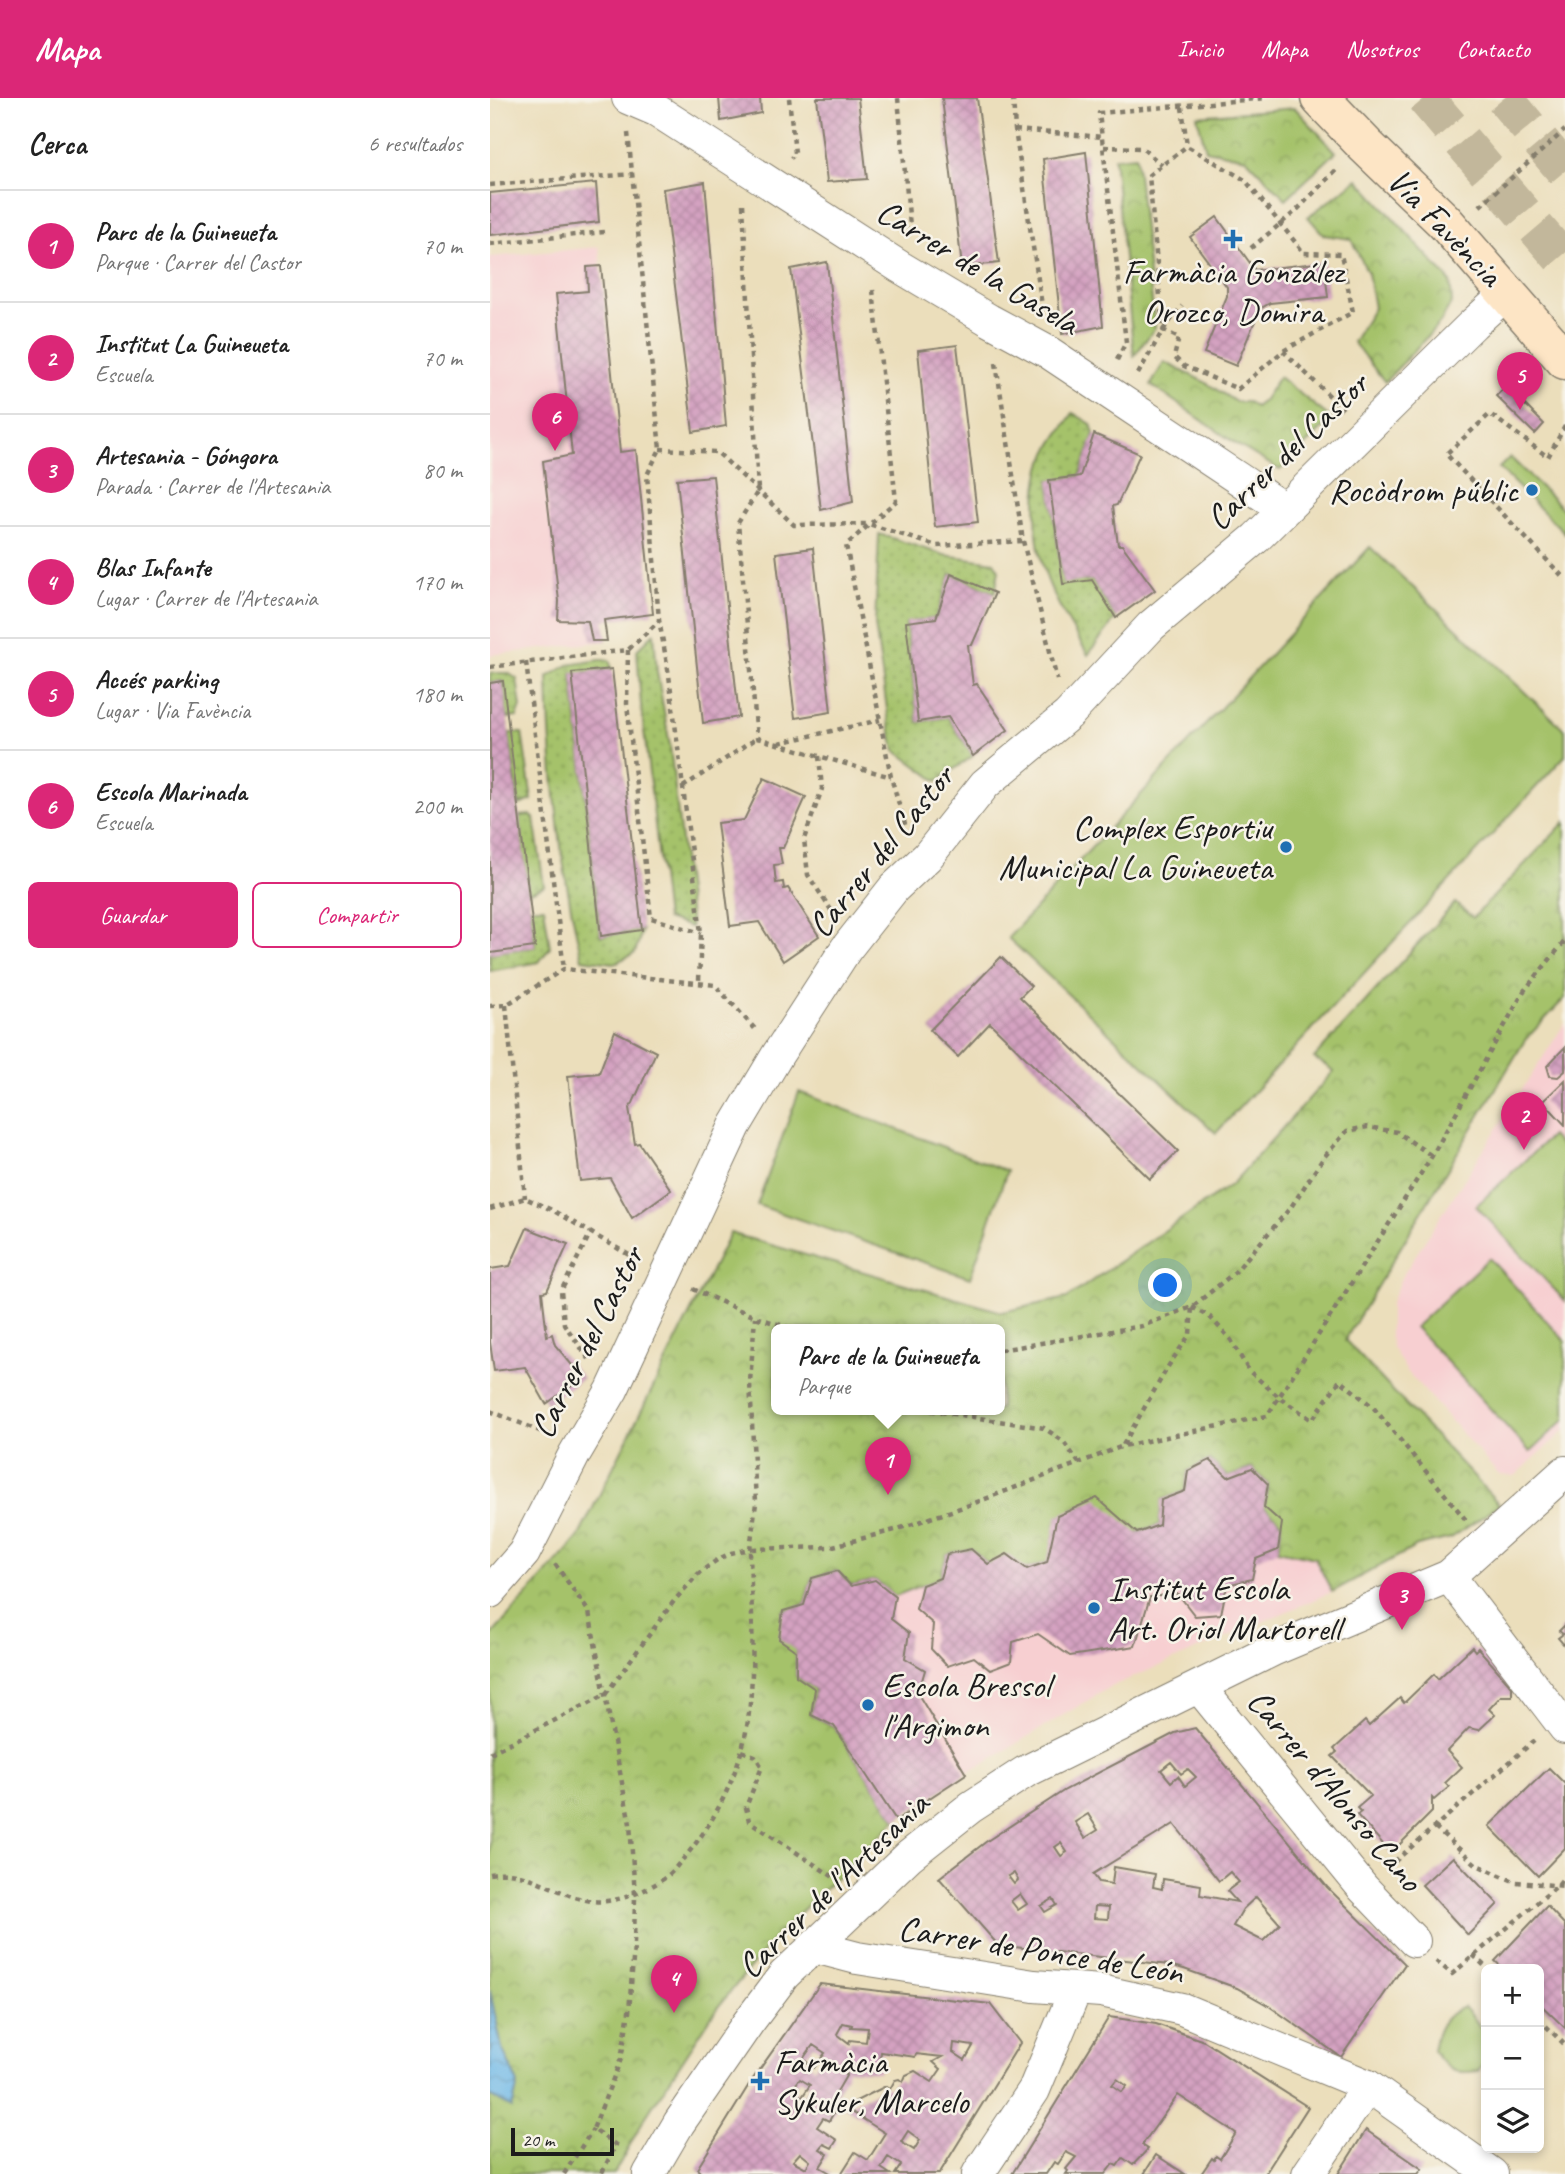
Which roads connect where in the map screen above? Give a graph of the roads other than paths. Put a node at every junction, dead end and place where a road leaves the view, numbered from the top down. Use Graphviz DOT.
graph roads {
  1 [pos="1320,98"];
  2 [pos="627,113"];
  3 [pos="1507,293"];
  4 [pos="1565,360"];
  5 [pos="1284,509"];
  6 [pos="1565,1472"];
  7 [pos="1449,1576"];
  8 [pos="490,1592"];
  9 [pos="1199,1687"];
  10 [pos="1565,1728"];
  11 [pos="1414,1941"];
  12 [pos="815,1947"];
  13 [pos="1075,1991"];
  14 [pos="1368,2086"];
  15 [pos="654,2171"];
  16 [pos="978,2174"];
  17 [pos="1308,2174"];
  18 [pos="1492,2174"];
  1 -- 3 [label="street, Via Favència"];
  2 -- 5 [label="street, Carrer de la Gasela"];
  3 -- 4 [label="street, Via Favència"];
  3 -- 5 [label="street, Carrer del Castor"];
  5 -- 8 [label="street, Carrer del Castor"];
  6 -- 7 [label="street, Carrer de l'Artesania"];
  7 -- 9 [label="street, Carrer de l'Artesania"];
  7 -- 10 [label="street"];
  9 -- 11 [label="street, Carrer d'Alonso Cano"];
  9 -- 12 [label="street, Carrer de l'Artesania"];
  12 -- 13 [label="street, Carrer de Ponce de León"];
  12 -- 15 [label="street, Carrer de l'Artesania"];
  13 -- 14 [label="street, Carrer de Ponce de León"];
  13 -- 16 [label="street"];
  14 -- 17 [label="street"];
  14 -- 18 [label="street, Carrer de Ponce de León"];
}
